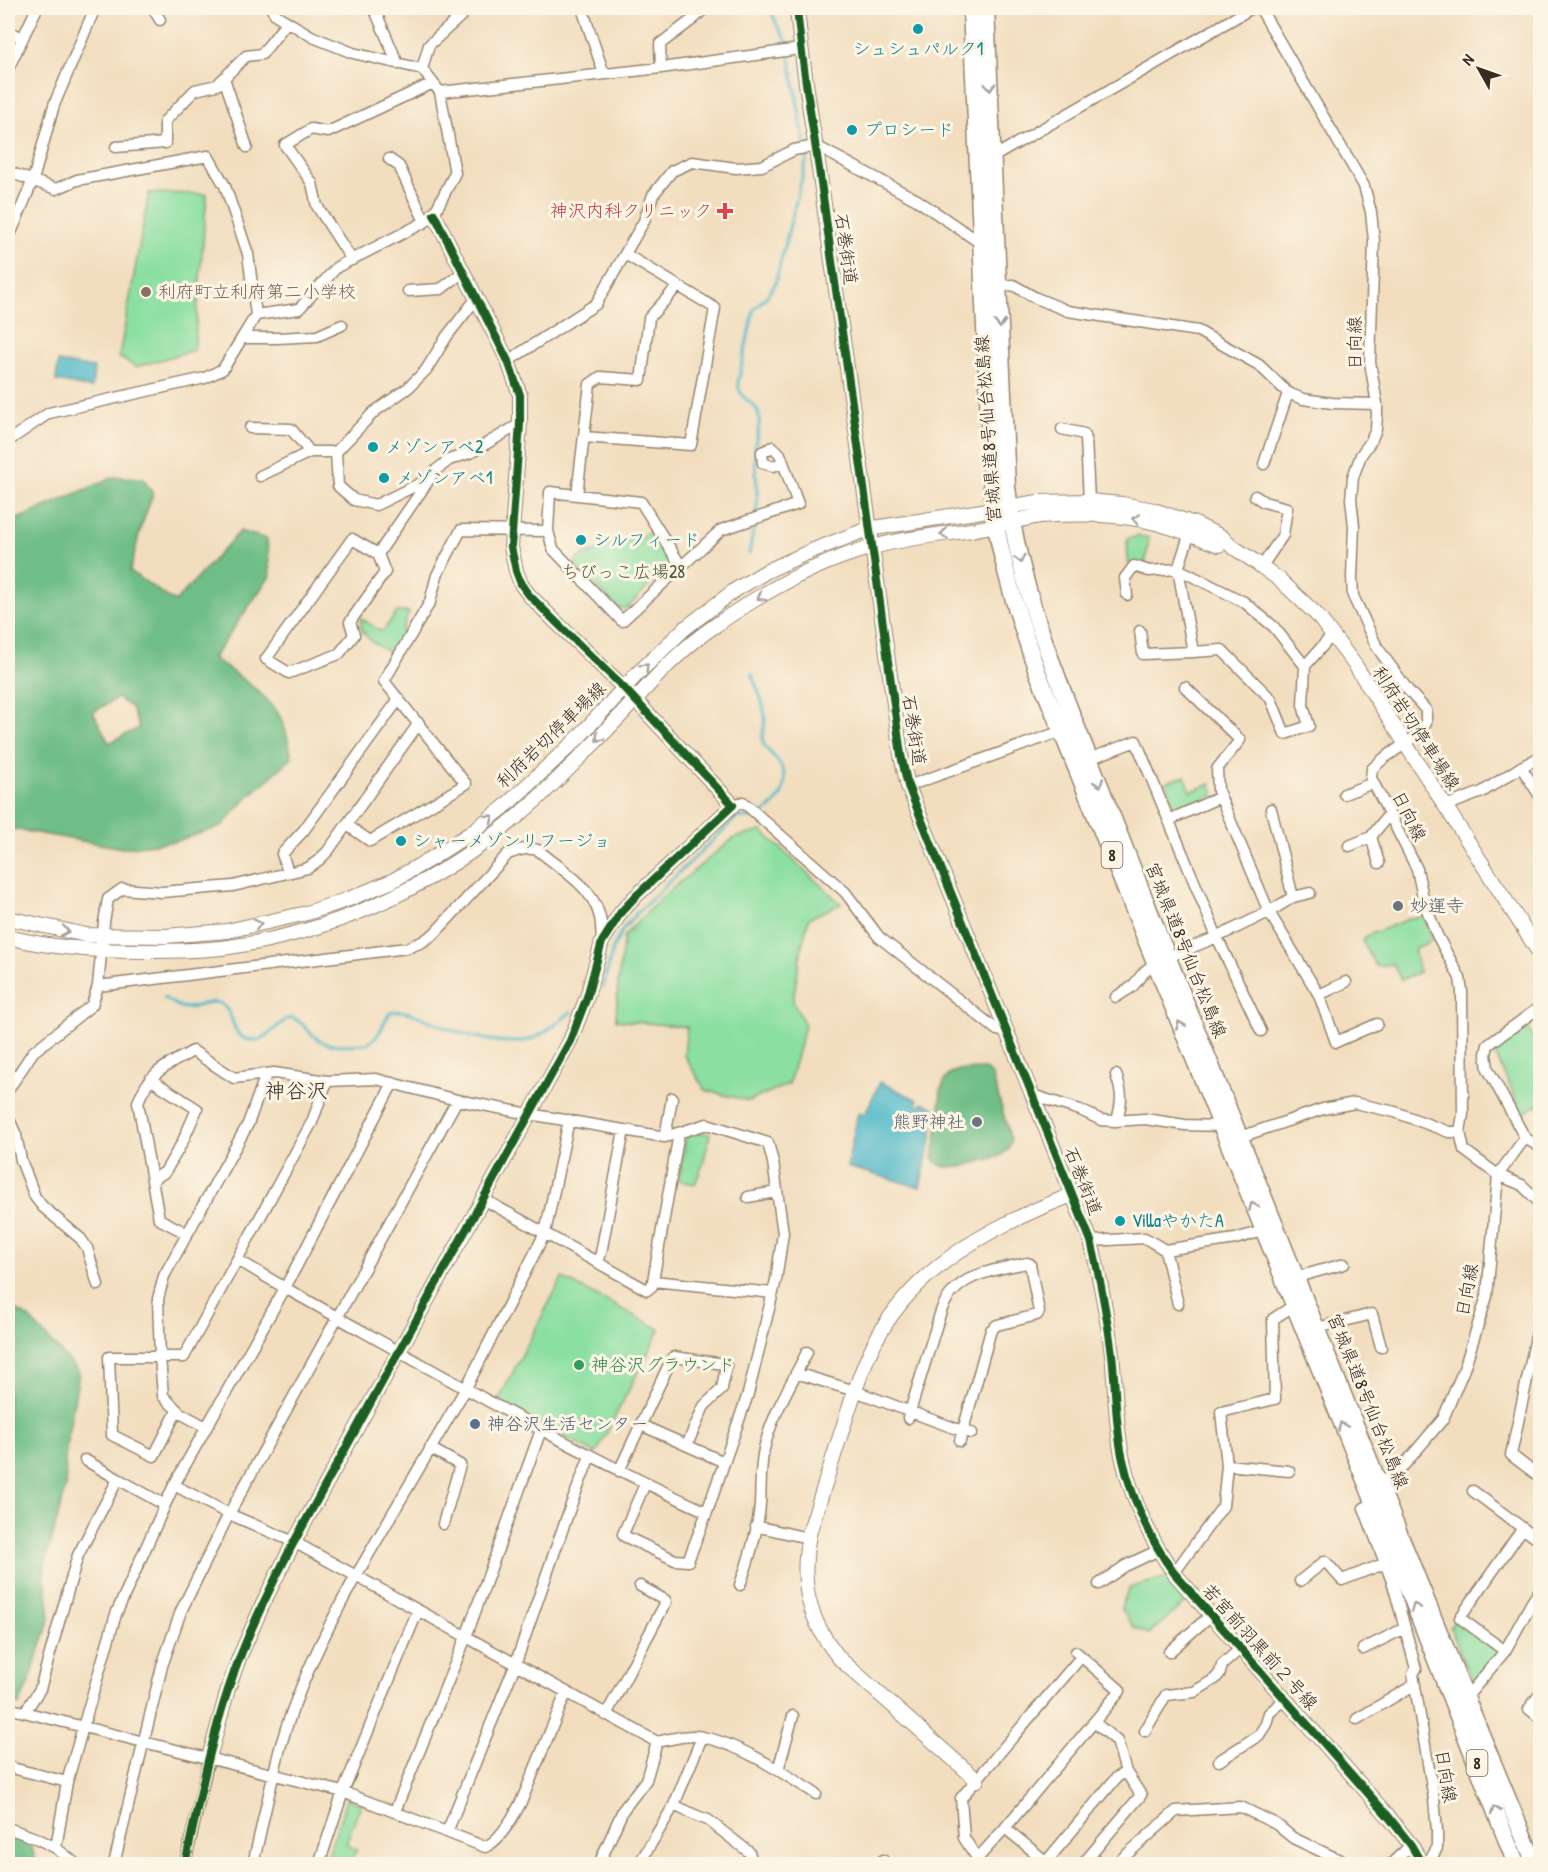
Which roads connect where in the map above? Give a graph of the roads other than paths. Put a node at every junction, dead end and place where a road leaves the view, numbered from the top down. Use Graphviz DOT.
graph roads {
  1 [pos="37,8"];
  2 [pos="95,8"];
  3 [pos="153,8"];
  4 [pos="271,8"];
  5 [pos="374,8"];
  6 [pos="465,8"];
  7 [pos="582,8"];
  8 [pos="705,8"];
  9 [pos="797,8"];
  10 [pos="971,8"];
  11 [pos="986,8"];
  12 [pos="1251,8"];
  13 [pos="1260,8"];
  14 [pos="160,20"];
  15 [pos="287,22"];
  16 [pos="8,31"];
  17 [pos="22,38"];
  18 [pos="798,49"];
  19 [pos="398,64"];
  20 [pos="661,68"];
  21 [pos="8,69"];
  22 [pos="422,69"];
  23 [pos="604,74"];
  24 [pos="224,78"];
  25 [pos="433,83"];
  26 [pos="440,92"];
  27 [pos="116,147"];
  28 [pos="247,147"];
  29 [pos="815,147"];
  30 [pos="993,157"];
  31 [pos="389,159"];
  32 [pos="12,173"];
  33 [pos="33,180"];
  34 [pos="430,218"];
  35 [pos="8,234"];
  36 [pos="982,244"];
  37 [pos="625,254"];
  38 [pos="352,260"];
  39 [pos="462,273"];
  40 [pos="999,286"];
  41 [pos="677,287"];
  42 [pos="408,291"];
  43 [pos="476,299"];
  44 [pos="256,315"];
  45 [pos="342,325"];
  46 [pos="243,338"];
  47 [pos="508,361"];
  48 [pos="1288,393"];
  49 [pos="1377,404"];
  50 [pos="520,424"];
  51 [pos="250,428"];
  52 [pos="1062,429"];
  53 [pos="584,437"];
  54 [pos="8,441"];
  55 [pos="310,452"];
  56 [pos="336,452"];
  57 [pos="783,463"];
  58 [pos="1264,464"];
  59 [pos="260,476"];
  60 [pos="429,479"];
  61 [pos="577,495"];
  62 [pos="1255,496"];
  63 [pos="1089,501"];
  64 [pos="1003,515"];
  65 [pos="868,529"];
  66 [pos="511,531"];
  67 [pos="548,531"];
  68 [pos="1190,533"];
  69 [pos="871,547"];
  70 [pos="1233,548"];
  71 [pos="378,554"];
  72 [pos="681,566"];
  73 [pos="1262,567"];
  74 [pos="1178,569"];
  75 [pos="1127,595"];
  76 [pos="1140,631"];
  77 [pos="1333,634"];
  78 [pos="1192,652"];
  79 [pos="1305,666"];
  80 [pos="1185,687"];
  81 [pos="624,688"];
  82 [pos="399,699"];
  83 [pos="635,700"];
  84 [pos="419,723"];
  85 [pos="1062,731"];
  86 [pos="1404,744"];
  87 [pos="1540,756"];
  88 [pos="1089,759"];
  89 [pos="1521,766"];
  90 [pos="1373,783"];
  91 [pos="908,786"];
  92 [pos="1344,794"];
  93 [pos="1540,796"];
  94 [pos="1220,797"];
  95 [pos="733,805"];
  96 [pos="1445,806"];
  97 [pos="1271,809"];
  98 [pos="1389,814"];
  99 [pos="1169,819"];
  100 [pos="347,825"];
  101 [pos="1371,837"];
  102 [pos="1349,846"];
  103 [pos="1379,863"];
  104 [pos="288,872"];
  105 [pos="1310,893"];
  106 [pos="1293,897"];
  107 [pos="1269,912"];
  108 [pos="8,918"];
  109 [pos="103,936"];
  110 [pos="8,937"];
  111 [pos="1217,937"];
  112 [pos="602,942"];
  113 [pos="102,950"];
  114 [pos="1540,954"];
  115 [pos="1162,960"];
  116 [pos="1346,982"];
  117 [pos="98,986"];
  118 [pos="1319,995"];
  119 [pos="1116,997"];
  120 [pos="1540,1007"];
  121 [pos="1377,1024"];
  122 [pos="1261,1031"];
  123 [pos="1005,1032"];
  124 [pos="266,1074"];
  125 [pos="1116,1075"];
  126 [pos="150,1079"];
  127 [pos="327,1081"];
  128 [pos="393,1083"];
  129 [pos="8,1090"];
  130 [pos="1032,1095"];
  131 [pos="672,1098"];
  132 [pos="457,1100"];
  133 [pos="530,1114"];
  134 [pos="8,1117"];
  135 [pos="569,1120"];
  136 [pos="1117,1121"];
  137 [pos="1221,1126"];
  138 [pos="624,1130"];
  139 [pos="1460,1132"];
  140 [pos="679,1133"];
  141 [pos="664,1137"];
  142 [pos="1240,1137"];
  143 [pos="1525,1138"];
  144 [pos="1540,1147"];
  145 [pos="1498,1175"];
  146 [pos="152,1180"];
  147 [pos="776,1192"];
  148 [pos="1072,1195"];
  149 [pos="748,1197"];
  150 [pos="483,1199"];
  151 [pos="1540,1203"];
  152 [pos="1263,1231"];
  153 [pos="186,1233"];
  154 [pos="545,1233"];
  155 [pos="1091,1241"];
  156 [pos="1165,1250"];
  157 [pos="238,1260"];
  158 [pos="598,1262"];
  159 [pos="1344,1264"];
  160 [pos="1297,1277"];
  161 [pos="653,1281"];
  162 [pos="98,1285"];
  163 [pos="285,1288"];
  164 [pos="773,1293"];
  165 [pos="1178,1304"];
  166 [pos="1293,1306"];
  167 [pos="338,1317"];
  168 [pos="1540,1318"];
  169 [pos="1317,1328"];
  170 [pos="1381,1347"];
  171 [pos="399,1351"];
  172 [pos="807,1352"];
  173 [pos="160,1357"];
  174 [pos="796,1373"];
  175 [pos="466,1388"];
  176 [pos="855,1391"];
  177 [pos="177,1411"];
  178 [pos="908,1415"];
  179 [pos="641,1425"];
  180 [pos="1119,1426"];
  181 [pos="206,1427"];
  182 [pos="540,1430"];
  183 [pos="687,1445"];
  184 [pos="430,1448"];
  185 [pos="590,1456"];
  186 [pos="85,1460"];
  187 [pos="724,1462"];
  188 [pos="1227,1465"];
  189 [pos="619,1471"];
  190 [pos="1289,1471"];
  191 [pos="1540,1477"];
  192 [pos="118,1479"];
  193 [pos="645,1484"];
  194 [pos="174,1485"];
  195 [pos="1473,1491"];
  196 [pos="1380,1495"];
  197 [pos="165,1505"];
  198 [pos="707,1512"];
  199 [pos="229,1514"];
  200 [pos="443,1524"];
  201 [pos="756,1526"];
  202 [pos="1522,1528"];
  203 [pos="808,1538"];
  204 [pos="294,1542"];
  205 [pos="1540,1542"];
  206 [pos="1159,1550"];
  207 [pos="1386,1563"];
  208 [pos="1174,1573"];
  209 [pos="356,1576"];
  210 [pos="1300,1581"];
  211 [pos="1099,1584"];
  212 [pos="740,1585"];
  213 [pos="640,1586"];
  214 [pos="1540,1590"];
  215 [pos="418,1610"];
  216 [pos="1212,1615"];
  217 [pos="1405,1628"];
  218 [pos="466,1637"];
  219 [pos="1241,1648"];
  220 [pos="1363,1649"];
  221 [pos="1505,1651"];
  222 [pos="1169,1652"];
  223 [pos="1443,1659"];
  224 [pos="515,1665"];
  225 [pos="1416,1669"];
  226 [pos="1414,1685"];
  227 [pos="566,1693"];
  228 [pos="1540,1694"];
  229 [pos="1465,1698"];
  230 [pos="1286,1700"];
  231 [pos="8,1708"];
  232 [pos="26,1712"];
  233 [pos="606,1715"];
  234 [pos="793,1716"];
  235 [pos="1540,1718"];
  236 [pos="1357,1719"];
  237 [pos="1094,1722"];
  238 [pos="82,1727"];
  239 [pos="1145,1731"];
  240 [pos="702,1737"];
  241 [pos="144,1741"];
  242 [pos="657,1742"];
  243 [pos="209,1758"];
  244 [pos="1219,1761"];
  245 [pos="8,1767"];
  246 [pos="778,1770"];
  247 [pos="1126,1772"];
  248 [pos="274,1774"];
  249 [pos="977,1780"];
  250 [pos="67,1782"];
  251 [pos="343,1792"];
  252 [pos="816,1794"];
  253 [pos="674,1805"];
  254 [pos="395,1811"];
  255 [pos="8,1828"];
  256 [pos="1005,1828"];
  257 [pos="447,1832"];
  258 [pos="1411,1845"];
  259 [pos="56,1848"];
  260 [pos="979,1862"];
  261 [pos="1048,1863"];
  262 [pos="76,1864"];
  263 [pos="114,1864"];
  264 [pos="185,1864"];
  265 [pos="253,1864"];
  266 [pos="319,1864"];
  267 [pos="599,1864"];
  268 [pos="639,1864"];
  269 [pos="753,1864"];
  270 [pos="1083,1864"];
  271 [pos="1116,1864"];
  272 [pos="1348,1864"];
  273 [pos="1391,1864"];
  274 [pos="1424,1864"];
  275 [pos="1516,1864"];
  276 [pos="1534,1864"];
  1 -- 17 [label="street"];
  2 -- 33 [label="street"];
  3 -- 14 [label="street"];
  4 -- 15 [label="street"];
  5 -- 19 [label="street"];
  6 -- 22 [label="street"];
  7 -- 23 [label="street"];
  8 -- 20 [label="street"];
  9 -- 18 [label="street, 石巻街道"];
  10 -- 36 [label="main road, 宮城県道8号仙台松島線 / 8"];
  11 -- 30 [label="main road, 宮城県道8号仙台松島線 / 8, one-way"];
  12 -- 30 [label="street"];
  13 -- 49 [label="street, 日向線"];
  15 -- 19 [label="street"];
  15 -- 24 [label="street"];
  16 -- 17 [label="street"];
  17 -- 21 [label="street"];
  18 -- 20 [label="street"];
  18 -- 29 [label="street, 石巻街道"];
  19 -- 22 [label="street"];
  20 -- 23 [label="street"];
  22 -- 25 [label="street"];
  23 -- 26 [label="street"];
  24 -- 27 [label="street"];
  24 -- 28 [label="street"];
  25 -- 26 [label="street"];
  25 -- 38 [label="street"];
  26 -- 34 [label="street"];
  29 -- 36 [label="street"];
  29 -- 37 [label="street"];
  29 -- 65 [label="street, 石巻街道"];
  30 -- 40 [label="main road, 宮城県道8号仙台松島線 / 8"];
  31 -- 34 [label="street"];
  32 -- 33 [label="street"];
  33 -- 35 [label="street"];
  33 -- 44 [label="street"];
  34 -- 38 [label="street"];
  34 -- 39 [label="street"];
  36 -- 64 [label="main road, 宮城県道8号仙台松島線 / 8"];
  37 -- 41 [label="street"];
  37 -- 47 [label="street"];
  38 -- 44 [label="street"];
  39 -- 42 [label="street"];
  39 -- 43 [label="street"];
  40 -- 48 [label="street"];
  40 -- 64 [label="main road, 宮城県道8号仙台松島線 / 8, one-way"];
  41 -- 53 [label="street"];
  41 -- 53 [label="street"];
  43 -- 47 [label="street"];
  43 -- 56 [label="street"];
  44 -- 46 [label="street"];
  45 -- 46 [label="street"];
  46 -- 54 [label="street"];
  47 -- 50 [label="street"];
  48 -- 49 [label="street"];
  48 -- 58 [label="street"];
  49 -- 86 [label="street, 日向線"];
  50 -- 60 [label="street"];
  50 -- 66 [label="street"];
  51 -- 55 [label="street"];
  52 -- 63 [label="street"];
  53 -- 61 [label="street"];
  55 -- 56 [label="street"];
  55 -- 59 [label="street"];
  56 -- 60 [label="street"];
  57 -- 72 [label="street"];
  60 -- 71 [label="street"];
  61 -- 67 [label="street"];
  61 -- 72 [label="street"];
  62 -- 73 [label="street"];
  63 -- 64 [label="street, 利府岩切停車場線"];
  63 -- 70 [label="street, 利府岩切停車場線"];
  64 -- 65 [label="street, 利府岩切停車場線"];
  68 -- 64 [label="street, 利府岩切停車場線, one-way"];
  64 -- 69 [label="street, 利府岩切停車場線, one-way"];
  64 -- 85 [label="main road, 宮城県道8号仙台松島線 / 8"];
  64 -- 88 [label="main road, 宮城県道8号仙台松島線 / 8, one-way"];
  65 -- 69 [label="street, 石巻街道"];
  81 -- 65 [label="street, 利府岩切停車場線, one-way"];
  66 -- 67 [label="street"];
  66 -- 81 [label="street"];
  66 -- 82 [label="street"];
  67 -- 72 [label="street"];
  68 -- 70 [label="street, 利府岩切停車場線"];
  68 -- 74 [label="street"];
  69 -- 83 [label="street, 利府岩切停車場線, one-way"];
  69 -- 91 [label="street, 石巻街道"];
  70 -- 73 [label="street, 利府岩切停車場線"];
  71 -- 71 [label="street"];
  73 -- 77 [label="street, 利府岩切停車場線"];
  74 -- 75 [label="street"];
  74 -- 78 [label="street"];
  74 -- 79 [label="street"];
  76 -- 78 [label="street"];
  77 -- 79 [label="street"];
  77 -- 86 [label="street, 利府岩切停車場線"];
  78 -- 79 [label="street"];
  80 -- 94 [label="street"];
  81 -- 83 [label="street"];
  109 -- 81 [label="street, 利府岩切停車場線, one-way"];
  82 -- 84 [label="street"];
  82 -- 104 [label="street"];
  83 -- 95 [label="street"];
  83 -- 113 [label="street, 利府岩切停車場線, one-way"];
  84 -- 100 [label="street"];
  84 -- 100 [label="street"];
  85 -- 91 [label="street"];
  85 -- 115 [label="main road, 宮城県道8号仙台松島線 / 8"];
  86 -- 90 [label="street, 日向線"];
  86 -- 96 [label="street, 利府岩切停車場線"];
  87 -- 89 [label="street"];
  88 -- 99 [label="street"];
  88 -- 115 [label="main road, 宮城県道8号仙台松島線 / 8, one-way"];
  89 -- 93 [label="street"];
  89 -- 96 [label="street"];
  90 -- 92 [label="street"];
  90 -- 98 [label="street, 日向線"];
  91 -- 123 [label="street, 石巻街道"];
  94 -- 99 [label="street"];
  94 -- 107 [label="street"];
  95 -- 112 [label="street"];
  95 -- 123 [label="street"];
  96 -- 114 [label="street, 利府岩切停車場線"];
  97 -- 106 [label="street"];
  98 -- 101 [label="street"];
  98 -- 139 [label="street, 日向線"];
  99 -- 111 [label="street"];
  100 -- 104 [label="street"];
  101 -- 102 [label="street"];
  101 -- 103 [label="street"];
  104 -- 109 [label="street"];
  105 -- 106 [label="street"];
  106 -- 107 [label="street"];
  107 -- 111 [label="street"];
  107 -- 118 [label="street"];
  108 -- 109 [label="street, 利府岩切停車場線, one-way"];
  109 -- 113 [label="street"];
  110 -- 113 [label="street, 利府岩切停車場線"];
  111 -- 115 [label="street"];
  111 -- 122 [label="street"];
  112 -- 117 [label="street"];
  112 -- 133 [label="street"];
  113 -- 117 [label="street"];
  115 -- 119 [label="street"];
  137 -- 115 [label="main road, 宮城県道8号仙台松島線 / 8, one-way"];
  115 -- 142 [label="main road, 宮城県道8号仙台松島線 / 8"];
  116 -- 118 [label="street"];
  117 -- 129 [label="street"];
  118 -- 121 [label="street"];
  120 -- 143 [label="street"];
  123 -- 130 [label="street, 石巻街道"];
  124 -- 126 [label="street"];
  124 -- 127 [label="street"];
  124 -- 153 [label="street"];
  125 -- 136 [label="street"];
  126 -- 146 [label="street"];
  126 -- 146 [label="street"];
  127 -- 128 [label="street"];
  127 -- 157 [label="street"];
  128 -- 132 [label="street"];
  128 -- 163 [label="street"];
  130 -- 136 [label="street"];
  130 -- 148 [label="street, 石巻街道"];
  131 -- 141 [label="street"];
  132 -- 133 [label="street"];
  132 -- 167 [label="street"];
  133 -- 135 [label="street"];
  133 -- 150 [label="street"];
  134 -- 162 [label="street"];
  135 -- 138 [label="street"];
  135 -- 154 [label="street"];
  136 -- 137 [label="street"];
  152 -- 137 [label="main road, 宮城県道8号仙台松島線 / 8, one-way"];
  138 -- 141 [label="street"];
  138 -- 158 [label="street"];
  139 -- 142 [label="street"];
  139 -- 145 [label="street"];
  140 -- 141 [label="street"];
  140 -- 147 [label="street"];
  140 -- 161 [label="street"];
  142 -- 160 [label="main road, 宮城県道8号仙台松島線 / 8"];
  143 -- 144 [label="street"];
  143 -- 145 [label="street"];
  145 -- 151 [label="street"];
  145 -- 196 [label="street, 日向線"];
  146 -- 153 [label="street"];
  147 -- 149 [label="street"];
  147 -- 164 [label="street"];
  148 -- 155 [label="street, 石巻街道"];
  148 -- 176 [label="street"];
  150 -- 154 [label="street"];
  150 -- 171 [label="street"];
  152 -- 156 [label="street"];
  152 -- 166 [label="main road, 宮城県道8号仙台松島線 / 8"];
  153 -- 173 [label="street"];
  154 -- 158 [label="street"];
  154 -- 175 [label="street"];
  155 -- 156 [label="street"];
  155 -- 180 [label="street, 石巻街道"];
  156 -- 165 [label="street"];
  157 -- 163 [label="street"];
  157 -- 173 [label="street"];
  158 -- 161 [label="street"];
  159 -- 160 [label="street"];
  160 -- 169 [label="main road, 宮城県道8号仙台松島線 / 8"];
  161 -- 164 [label="street"];
  163 -- 167 [label="street"];
  163 -- 181 [label="street"];
  164 -- 187 [label="street"];
  166 -- 188 [label="street"];
  196 -- 166 [label="main road, 宮城県道8号仙台松島線 / 8, one-way"];
  167 -- 171 [label="street"];
  167 -- 199 [label="street"];
  168 -- 191 [label="street"];
  169 -- 170 [label="street"];
  169 -- 196 [label="main road, 宮城県道8号仙台松島線 / 8"];
  171 -- 175 [label="street"];
  171 -- 204 [label="street"];
  172 -- 174 [label="street"];
  173 -- 177 [label="street"];
  173 -- 177 [label="street"];
  174 -- 176 [label="street"];
  174 -- 201 [label="street"];
  175 -- 182 [label="street"];
  175 -- 184 [label="street"];
  176 -- 178 [label="street"];
  176 -- 203 [label="street"];
  177 -- 181 [label="street"];
  178 -- 178 [label="street"];
  179 -- 183 [label="street"];
  179 -- 183 [label="street"];
  179 -- 189 [label="street"];
  180 -- 206 [label="street, 若宮前羽黒前２号線"];
  181 -- 194 [label="street"];
  182 -- 185 [label="street"];
  182 -- 218 [label="street"];
  183 -- 187 [label="street"];
  184 -- 200 [label="street"];
  184 -- 209 [label="street"];
  185 -- 189 [label="street"];
  185 -- 224 [label="street"];
  186 -- 192 [label="street"];
  187 -- 198 [label="street"];
  188 -- 190 [label="street"];
  188 -- 208 [label="street"];
  189 -- 193 [label="street"];
  192 -- 197 [label="street"];
  192 -- 232 [label="street"];
  193 -- 198 [label="street"];
  193 -- 198 [label="street"];
  194 -- 197 [label="street"];
  194 -- 199 [label="street"];
  195 -- 202 [label="street"];
  196 -- 207 [label="street, 日向線"];
  196 -- 223 [label="main road, 宮城県道8号仙台松島線 / 8"];
  197 -- 238 [label="street"];
  199 -- 204 [label="street"];
  199 -- 241 [label="street"];
  201 -- 203 [label="street"];
  201 -- 212 [label="street"];
  202 -- 205 [label="street"];
  202 -- 221 [label="street"];
  203 -- 249 [label="street"];
  204 -- 209 [label="street"];
  204 -- 243 [label="street"];
  206 -- 208 [label="street, 若宮前羽黒前２号線"];
  206 -- 211 [label="street"];
  207 -- 210 [label="street"];
  207 -- 217 [label="street, 日向線"];
  208 -- 216 [label="street, 若宮前羽黒前２号線"];
  209 -- 215 [label="street"];
  209 -- 248 [label="street"];
  213 -- 233 [label="street"];
  214 -- 221 [label="street"];
  215 -- 218 [label="street"];
  215 -- 251 [label="street"];
  216 -- 219 [label="street, 若宮前羽黒前２号線"];
  216 -- 222 [label="street"];
  217 -- 220 [label="street"];
  217 -- 225 [label="street, 日向線"];
  218 -- 224 [label="street"];
  218 -- 254 [label="street"];
  219 -- 230 [label="street, 若宮前羽黒前２号線"];
  219 -- 239 [label="street"];
  221 -- 229 [label="street"];
  223 -- 225 [label="street"];
  223 -- 229 [label="main road, 宮城県道8号仙台松島線 / 8"];
  275 -- 223 [label="main road, 宮城県道8号仙台松島線 / 8, one-way"];
  224 -- 227 [label="street"];
  224 -- 257 [label="street"];
  225 -- 226 [label="street, 日向線"];
  226 -- 236 [label="street"];
  226 -- 274 [label="street, 日向線"];
  227 -- 233 [label="street"];
  227 -- 257 [label="street"];
  228 -- 235 [label="street"];
  229 -- 276 [label="main road, 宮城県道8号仙台松島線 / 8"];
  230 -- 244 [label="street"];
  230 -- 258 [label="street, 若宮前羽黒前２号線"];
  231 -- 232 [label="street"];
  232 -- 238 [label="street"];
  233 -- 242 [label="street"];
  234 -- 246 [label="street"];
  237 -- 247 [label="street"];
  237 -- 249 [label="street"];
  237 -- 256 [label="street"];
  238 -- 241 [label="street"];
  238 -- 250 [label="street"];
  240 -- 242 [label="street"];
  240 -- 246 [label="street"];
  240 -- 253 [label="street"];
  241 -- 243 [label="street"];
  241 -- 263 [label="street"];
  242 -- 267 [label="street"];
  243 -- 248 [label="street"];
  243 -- 264 [label="street"];
  245 -- 250 [label="street"];
  246 -- 252 [label="street"];
  247 -- 261 [label="street"];
  247 -- 270 [label="street"];
  248 -- 251 [label="street"];
  248 -- 265 [label="street"];
  249 -- 260 [label="street"];
  250 -- 259 [label="street"];
  251 -- 254 [label="street"];
  251 -- 266 [label="street"];
  253 -- 268 [label="street"];
  253 -- 269 [label="street"];
  254 -- 257 [label="street"];
  255 -- 259 [label="street"];
  256 -- 260 [label="street"];
  256 -- 261 [label="street"];
  258 -- 273 [label="street"];
  258 -- 274 [label="street, 若宮前羽黒前２号線"];
  259 -- 262 [label="street"];
  271 -- 272 [label="street"];
}
